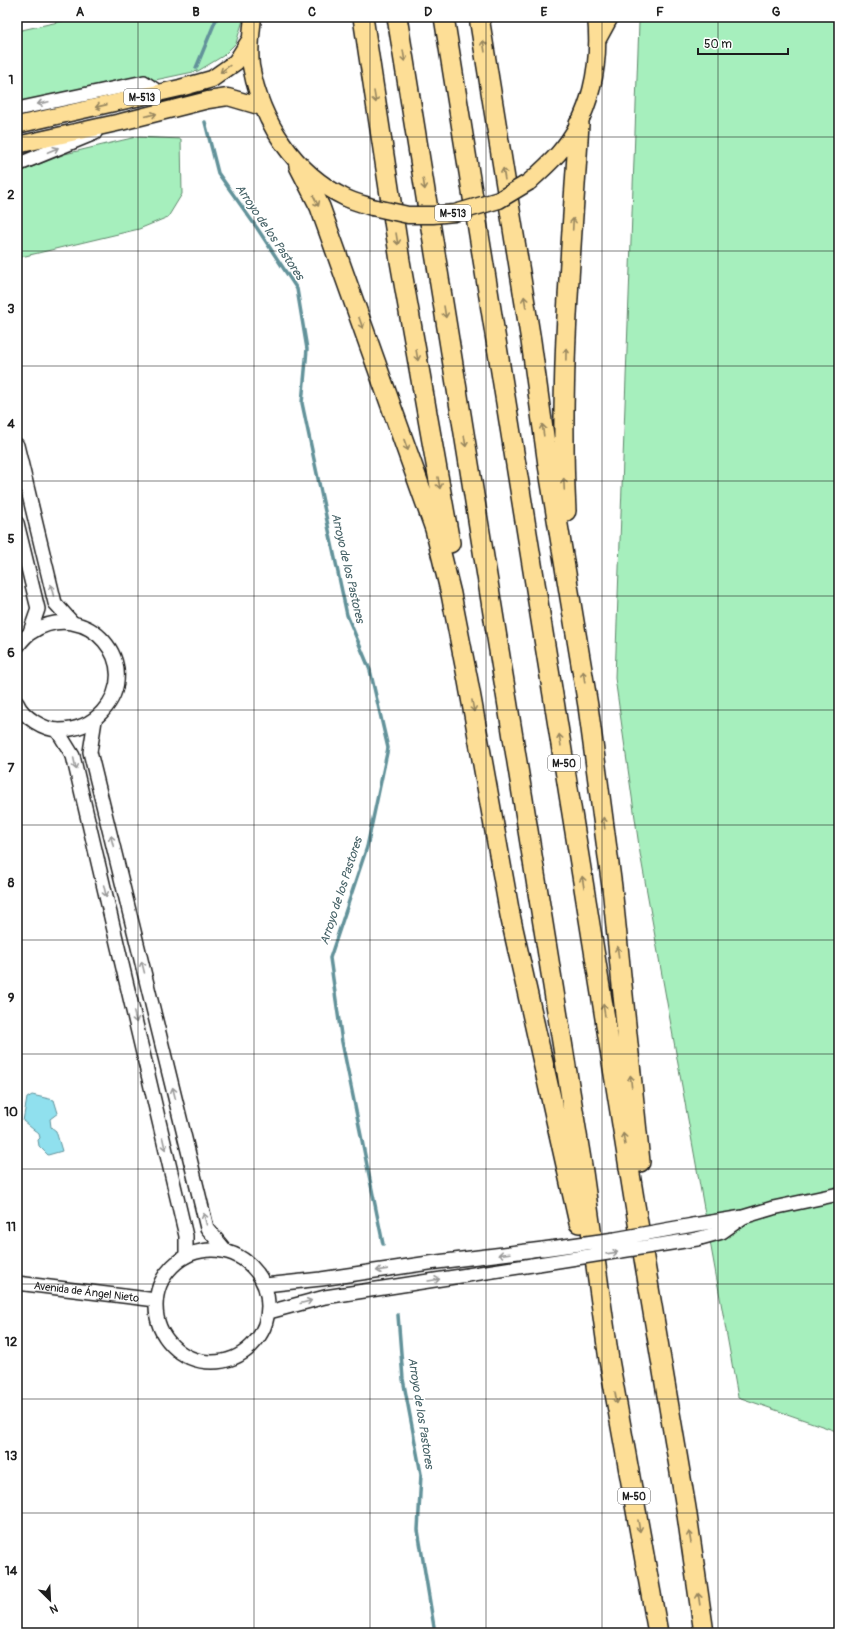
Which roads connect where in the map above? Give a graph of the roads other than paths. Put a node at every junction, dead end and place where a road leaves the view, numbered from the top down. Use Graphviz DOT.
graph roads {
  1 [pos="253,17"];
  2 [pos="363,17"];
  3 [pos="397,17"];
  4 [pos="444,17"];
  5 [pos="479,17"];
  6 [pos="596,17"];
  7 [pos="610,17"];
  8 [pos="598,39"];
  9 [pos="250,40"];
  10 [pos="160,93"];
  11 [pos="262,107"];
  12 [pos="17,109"];
  13 [pos="121,122"];
  14 [pos="579,124"];
  15 [pos="17,125"];
  16 [pos="17,145"];
  17 [pos="17,165"];
  18 [pos="299,166"];
  19 [pos="17,444"];
  20 [pos="17,523"];
  21 [pos="72,622"];
  22 [pos="30,632"];
  23 [pos="17,647"];
  24 [pos="579,648"];
  25 [pos="468,681"];
  26 [pos="18,706"];
  27 [pos="95,720"];
  28 [pos="57,730"];
  29 [pos="839,1194"];
  30 [pos="743,1217"];
  31 [pos="226,1251"];
  32 [pos="186,1256"];
  33 [pos="17,1283"];
  34 [pos="265,1285"];
  35 [pos="156,1300"];
  36 [pos="268,1312"];
  37 [pos="609,1360"];
  38 [pos="686,1508"];
  39 [pos="658,1633"];
  40 [pos="704,1633"];
  1 -- 9 [label="main road, M-513"];
  2 -- 25 [label="highway, one-way"];
  3 -- 37 [label="highway, M-50, one-way"];
  38 -- 4 [label="highway, M-50, one-way"];
  24 -- 5 [label="highway, one-way"];
  6 -- 8 [label="main road, M-513"];
  7 -- 8 [label="main road, M-513"];
  8 -- 14 [label="main road, M-513"];
  9 -- 10 [label="main road, M-513, one-way"];
  9 -- 11 [label="main road, M-513"];
  10 -- 12 [label="street, one-way"];
  10 -- 15 [label="main road, M-513, one-way"];
  13 -- 11 [label="main road, M-513, one-way"];
  11 -- 18 [label="main road, M-513"];
  13 -- 16 [label="main road, M-513"];
  17 -- 13 [label="street, one-way"];
  14 -- 18 [label="main road, M-513, bridge"];
  24 -- 14 [label="highway, one-way"];
  18 -- 25 [label="highway, one-way"];
  21 -- 19 [label="street, one-way"];
  20 -- 22 [label="street"];
  21 -- 22 [label="street"];
  21 -- 27 [label="street"];
  22 -- 23 [label="street"];
  38 -- 24 [label="highway, one-way"];
  25 -- 37 [label="highway, one-way"];
  26 -- 28 [label="street"];
  27 -- 28 [label="street"];
  31 -- 27 [label="street, one-way"];
  28 -- 32 [label="street, one-way"];
  29 -- 30 [label="street"];
  30 -- 34 [label="street, one-way, bridge"];
  36 -- 30 [label="street, one-way, bridge"];
  31 -- 32 [label="street"];
  31 -- 34 [label="street"];
  32 -- 35 [label="street"];
  33 -- 35 [label="street, Avenida de Ángel Nieto"];
  34 -- 36 [label="street"];
  35 -- 36 [label="street"];
  37 -- 39 [label="highway, M-50, one-way"];
  40 -- 38 [label="highway, M-50, one-way"];
}
